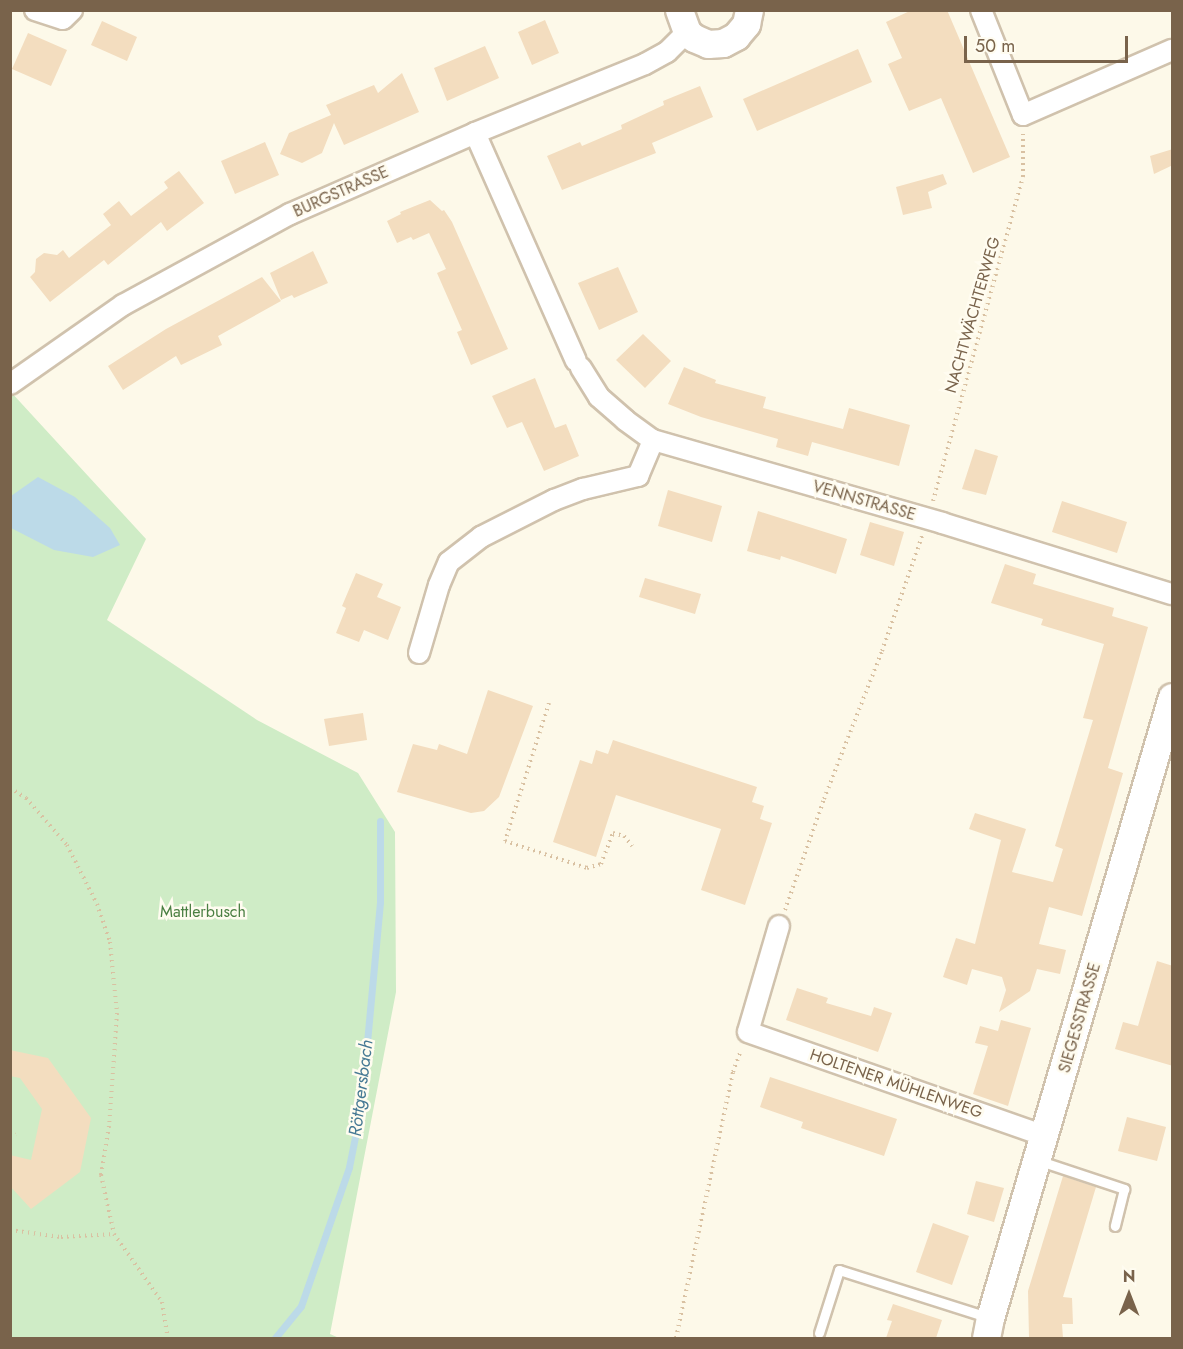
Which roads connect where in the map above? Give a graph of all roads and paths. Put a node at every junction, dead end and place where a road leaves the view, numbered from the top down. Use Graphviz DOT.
graph roads {
  1 [pos="35,10"];
  2 [pos="72,10"];
  3 [pos="749,10"];
  4 [pos="981,10"];
  5 [pos="683,21"];
  6 [pos="1173,50"];
  7 [pos="1023,115"];
  8 [pos="475,133"];
  9 [pos="11,382"];
  10 [pos="653,440"];
  11 [pos="928,519"];
  12 [pos="1173,594"];
  13 [pos="419,653"];
  14 [pos="1173,697"];
  15 [pos="549,703"];
  16 [pos="10,788"];
  17 [pos="632,846"];
  18 [pos="779,926"];
  19 [pos="748,1032"];
  20 [pos="16,1134"];
  21 [pos="10,1136"];
  22 [pos="1041,1148"];
  23 [pos="1115,1226"];
  24 [pos="10,1230"];
  25 [pos="114,1234"];
  26 [pos="988,1328"];
  27 [pos="819,1333"];
  28 [pos="168,1338"];
  29 [pos="676,1338"];
  1 -- 2 [label="street"];
  3 -- 5 [label="main road, BURGSTRASSE"];
  4 -- 7 [label="street"];
  5 -- 8 [label="street, BURGSTRASSE"];
  6 -- 7 [label="street"];
  7 -- 11 [label="path, NACHTWÄCHTERWEG"];
  8 -- 9 [label="street, BURGSTRASSE"];
  8 -- 10 [label="street, VENNSTRASSE"];
  10 -- 11 [label="street, VENNSTRASSE"];
  10 -- 13 [label="street"];
  11 -- 12 [label="street, VENNSTRASSE"];
  11 -- 18 [label="path, NACHTWÄCHTERWEG"];
  14 -- 22 [label="main road, SIEGESSTRASSE"];
  15 -- 17 [label="path"];
  16 -- 25 [label="path"];
  18 -- 19 [label="street"];
  19 -- 22 [label="street, HOLTENER MÜHLENWEG"];
  19 -- 29 [label="path"];
  20 -- 21 [label="path"];
  22 -- 23 [label="lane"];
  22 -- 26 [label="main road, SIEGESSTRASSE"];
  24 -- 25 [label="path"];
  25 -- 28 [label="path"];
  26 -- 27 [label="lane"];
}
